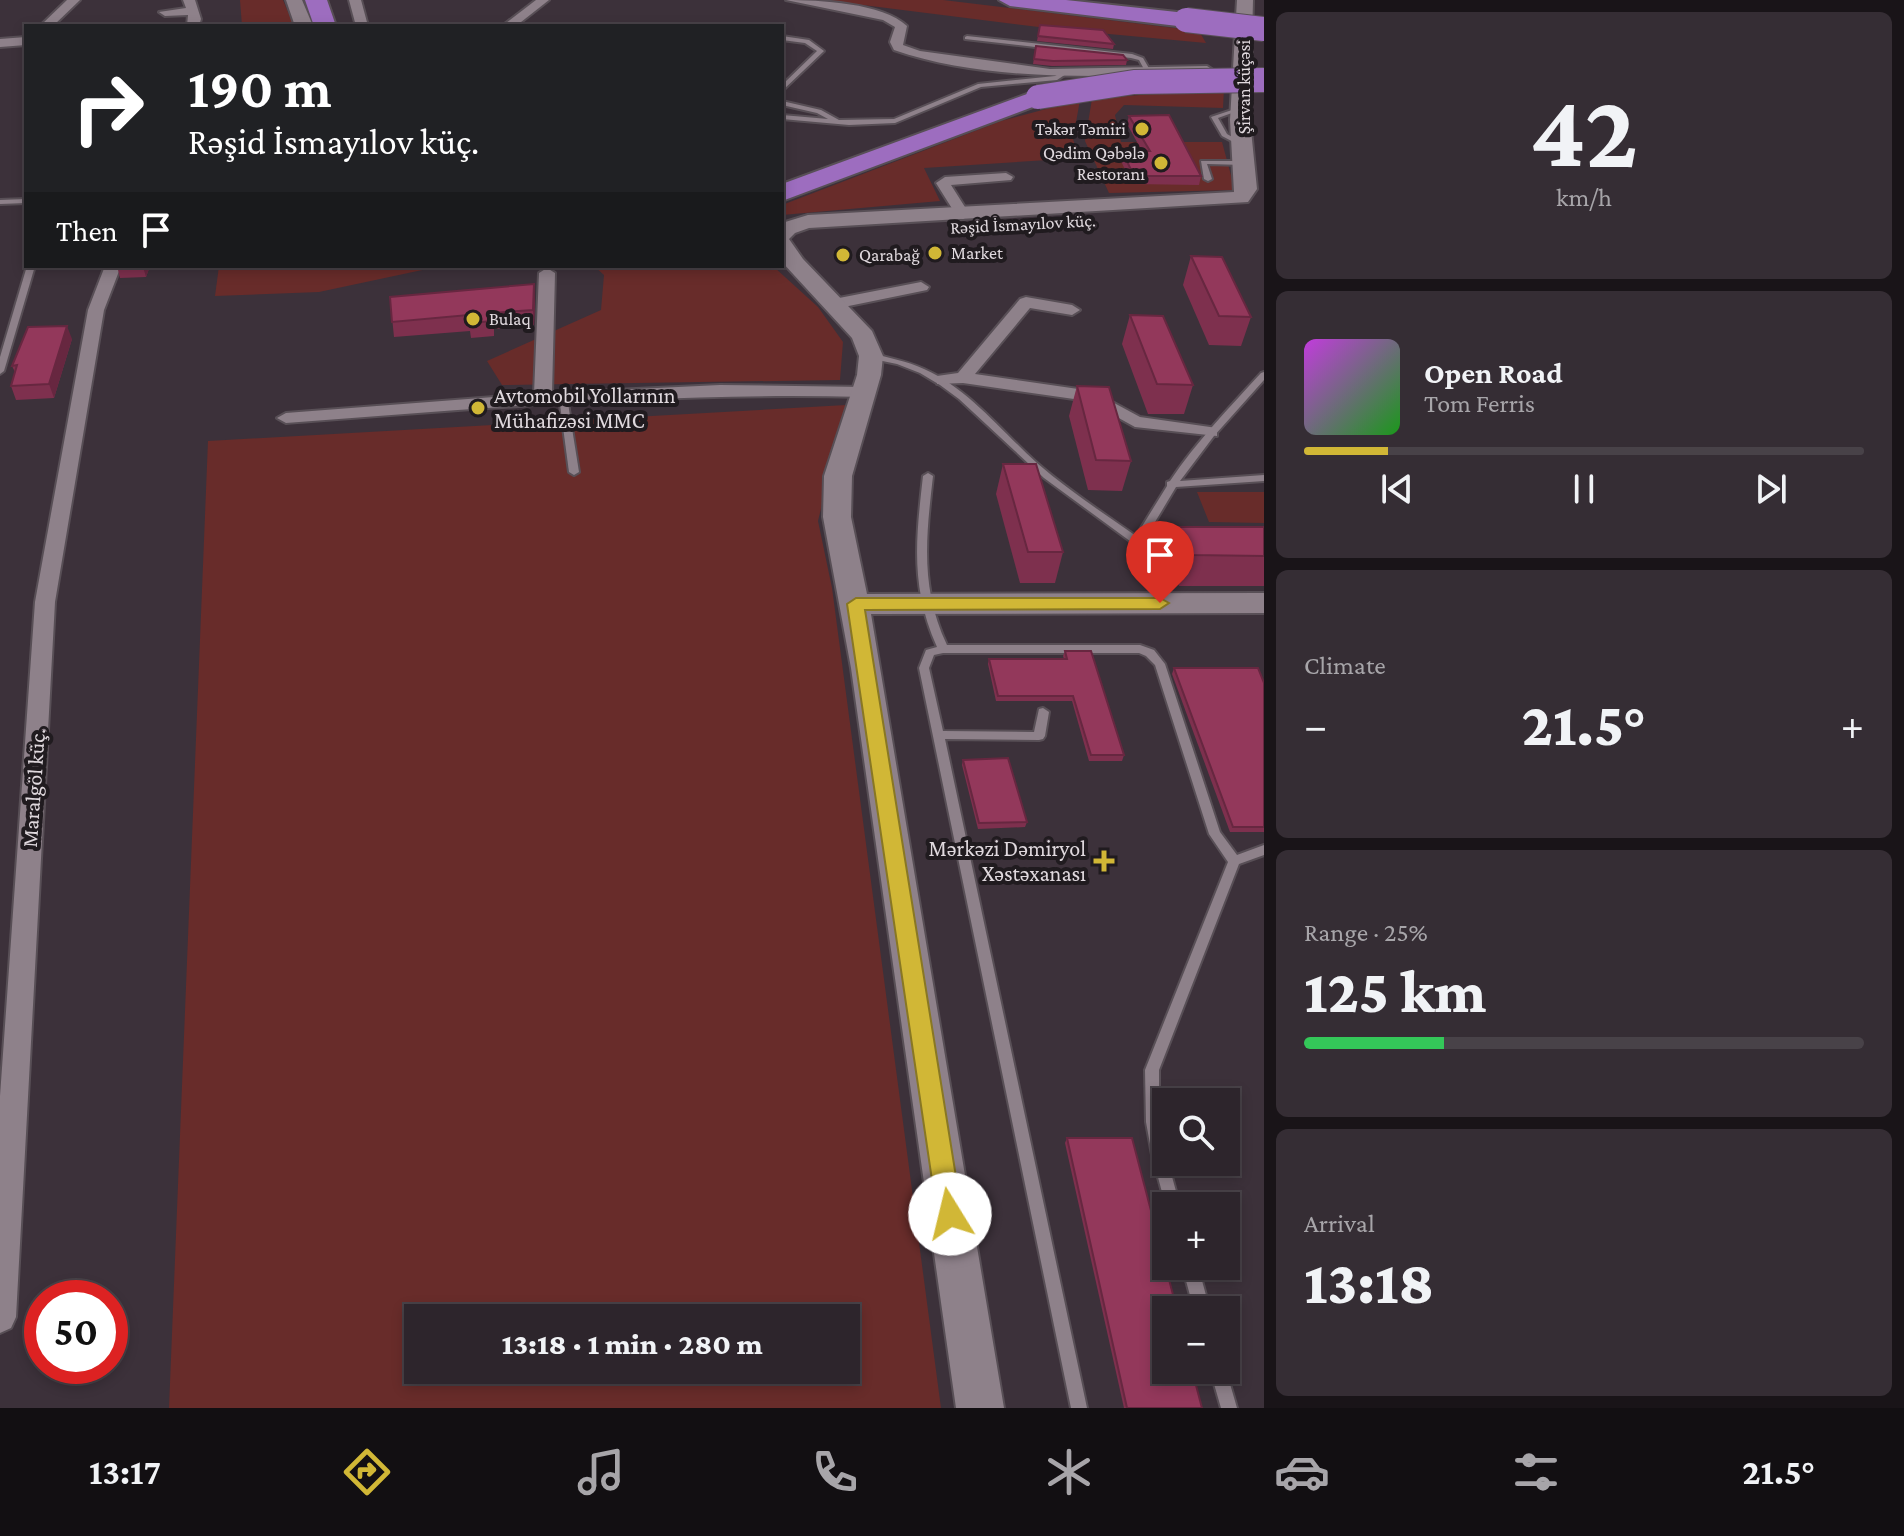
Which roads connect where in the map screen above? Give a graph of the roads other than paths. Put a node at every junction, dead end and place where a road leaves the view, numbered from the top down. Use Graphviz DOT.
graph roads {
  1 [pos="74,0"];
  2 [pos="294,0"];
  3 [pos="316,0"];
  4 [pos="355,0"];
  5 [pos="538,0"];
  6 [pos="792,0"];
  7 [pos="1010,0"];
  8 [pos="1115,0"];
  9 [pos="1245,0"];
  10 [pos="190,5"];
  11 [pos="165,12"];
  12 [pos="1188,14"];
  13 [pos="1264,18"];
  14 [pos="48,24"];
  15 [pos="194,24"];
  16 [pos="303,24"];
  17 [pos="324,24"];
  18 [pos="361,24"];
  19 [pos="510,24"];
  20 [pos="1264,29"];
  21 [pos="784,38"];
  22 [pos="967,38"];
  23 [pos="24,41"];
  24 [pos="0,43"];
  25 [pos="1147,70"];
  26 [pos="1241,71"];
  27 [pos="1064,73"];
  28 [pos="1264,80"];
  29 [pos="784,87"];
  30 [pos="784,103"];
  31 [pos="1240,115"];
  32 [pos="784,117"];
  33 [pos="837,122"];
  34 [pos="1264,132"];
  35 [pos="1251,153"];
  36 [pos="1006,177"];
  37 [pos="1264,178"];
  38 [pos="1208,179"];
  39 [pos="784,192"];
  40 [pos="24,201"];
  41 [pos="0,202"];
  42 [pos="1220,202"];
  43 [pos="1264,210"];
  44 [pos="963,215"];
  45 [pos="784,235"];
  46 [pos="835,235"];
  47 [pos="784,239"];
  48 [pos="784,243"];
  49 [pos="30,268"];
  50 [pos="112,268"];
  51 [pos="782,268"];
  52 [pos="547,273"];
  53 [pos="921,287"];
  54 [pos="834,304"];
  55 [pos="1072,310"];
  56 [pos="871,356"];
  57 [pos="0,371"];
  58 [pos="1264,375"];
  59 [pos="963,378"];
  60 [pos="943,380"];
  61 [pos="865,392"];
  62 [pos="563,397"];
  63 [pos="543,398"];
  64 [pos="286,418"];
  65 [pos="1211,432"];
  66 [pos="574,472"];
  67 [pos="928,476"];
  68 [pos="1264,478"];
  69 [pos="1170,484"];
  70 [pos="1138,542"];
  71 [pos="1160,603"];
  72 [pos="1264,603"];
  73 [pos="856,604"];
  74 [pos="926,605"];
  75 [pos="943,649"];
  76 [pos="1043,712"];
  77 [pos="938,735"];
  78 [pos="1264,850"];
  79 [pos="1234,861"];
  80 [pos="1169,1192"];
  81 [pos="0,1317"];
  82 [pos="1222,1384"];
  83 [pos="980,1408"];
  84 [pos="1079,1408"];
  85 [pos="1229,1408"];
  1 -- 14 [label="street"];
  2 -- 16 [label="main road"];
  3 -- 17 [label="highway"];
  4 -- 18 [label="street"];
  5 -- 19 [label="street"];
  6 -- 27 [label="street"];
  7 -- 12 [label="highway"];
  8 -- 12 [label="highway"];
  9 -- 26 [label="main road, Şirvan küçəsi"];
  10 -- 11 [label="street"];
  10 -- 15 [label="street"];
  12 -- 13 [label="highway"];
  12 -- 20 [label="highway, bridge"];
  21 -- 29 [label="lane"];
  22 -- 25 [label="lane"];
  23 -- 24 [label="street"];
  25 -- 26 [label="street"];
  25 -- 27 [label="street"];
  26 -- 31 [label="main road, Şirvan küçəsi"];
  27 -- 33 [label="lane"];
  28 -- 39 [label="highway, bridge"];
  30 -- 33 [label="lane"];
  31 -- 34 [label="main road"];
  31 -- 35 [label="main road, Şirvan küçəsi"];
  32 -- 33 [label="lane"];
  35 -- 37 [label="main road"];
  35 -- 38 [label="lane"];
  35 -- 42 [label="main road, Şirvan küçəsi"];
  36 -- 44 [label="street"];
  40 -- 41 [label="lane"];
  42 -- 44 [label="main road, Rəşid İsmayılov küç."];
  43 -- 46 [label="main road, Rəşid İsmayılov küç."];
  44 -- 45 [label="main road, Rəşid İsmayılov küç."];
  46 -- 47 [label="main road, Rəşid İsmayılov küç."];
  46 -- 54 [label="main road"];
  48 -- 54 [label="main road"];
  49 -- 57 [label="lane"];
  50 -- 81 [label="street, Maralgöl küç."];
  51 -- 54 [label="main road"];
  52 -- 63 [label="street"];
  53 -- 54 [label="street"];
  54 -- 56 [label="main road"];
  55 -- 59 [label="street"];
  56 -- 60 [label="lane"];
  56 -- 61 [label="main road"];
  58 -- 65 [label="lane"];
  59 -- 60 [label="street"];
  59 -- 65 [label="street"];
  60 -- 70 [label="lane"];
  61 -- 62 [label="street"];
  61 -- 73 [label="main road"];
  62 -- 63 [label="street"];
  62 -- 66 [label="lane"];
  63 -- 64 [label="street"];
  65 -- 69 [label="lane"];
  67 -- 74 [label="lane"];
  68 -- 69 [label="lane"];
  69 -- 70 [label="lane"];
  70 -- 71 [label="lane"];
  71 -- 72 [label="main road"];
  71 -- 74 [label="main road"];
  73 -- 74 [label="main road"];
  73 -- 83 [label="main road"];
  74 -- 75 [label="lane"];
  75 -- 77 [label="lane"];
  75 -- 79 [label="lane"];
  76 -- 77 [label="lane"];
  77 -- 84 [label="lane"];
  78 -- 79 [label="lane"];
  79 -- 80 [label="lane"];
  82 -- 85 [label="lane"];
}
